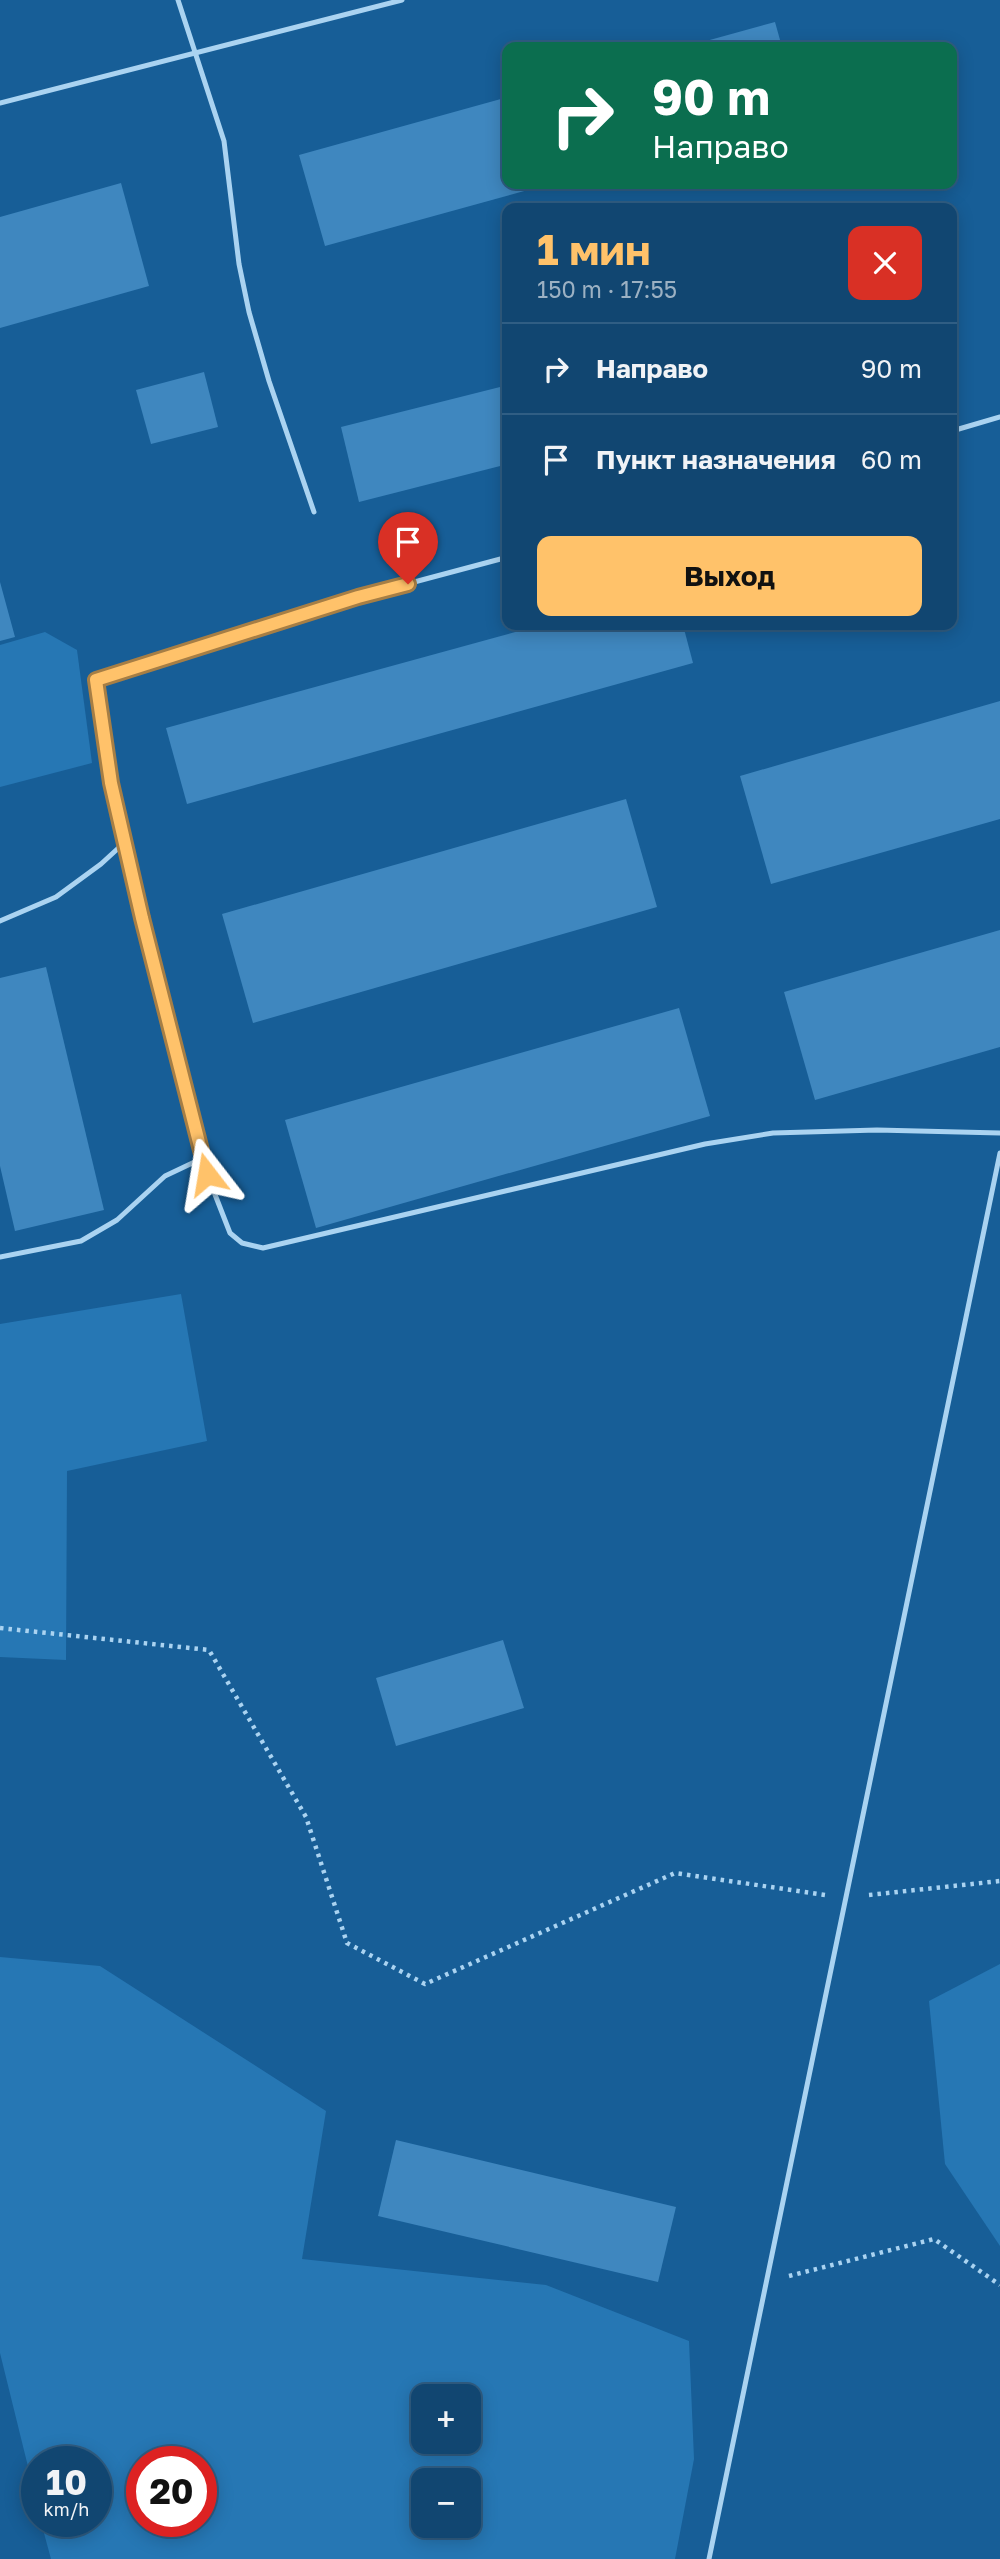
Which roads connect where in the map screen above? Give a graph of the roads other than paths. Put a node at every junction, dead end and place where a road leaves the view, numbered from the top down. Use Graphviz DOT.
graph roads {
  1 [pos="178,0"];
  2 [pos="402,0"];
  3 [pos="195,52"];
  4 [pos="0,103"];
  5 [pos="1000,417"];
  6 [pos="957,430"];
  7 [pos="314,512"];
  8 [pos="502,558"];
  9 [pos="125,842"];
  10 [pos="0,921"];
  11 [pos="1000,1133"];
  12 [pos="1000,1153"];
  13 [pos="203,1158"];
  14 [pos="0,1258"];
  15 [pos="709,2559"];
  1 -- 3 [label="lane"];
  2 -- 3 [label="lane"];
  3 -- 4 [label="lane"];
  3 -- 7 [label="lane"];
  5 -- 6 [label="lane"];
  8 -- 9 [label="lane"];
  9 -- 10 [label="lane"];
  9 -- 13 [label="lane"];
  11 -- 13 [label="lane"];
  12 -- 15 [label="lane"];
  13 -- 14 [label="lane"];
}
